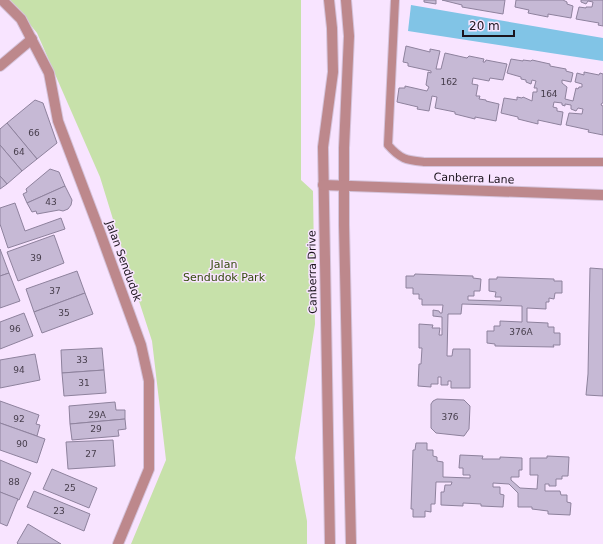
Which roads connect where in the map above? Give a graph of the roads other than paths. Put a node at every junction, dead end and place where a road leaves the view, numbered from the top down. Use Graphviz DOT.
graph roads {
  1 [pos="2,0"];
  2 [pos="329,0"];
  3 [pos="346,0"];
  4 [pos="395,0"];
  5 [pos="32,39"];
  6 [pos="0,66"];
  7 [pos="603,162"];
  8 [pos="323,185"];
  9 [pos="344,186"];
  10 [pos="603,195"];
  11 [pos="118,544"];
  12 [pos="330,544"];
  13 [pos="351,544"];
  1 -- 5 [label="street, Jalan Sendudok"];
  2 -- 8 [label="street, Canberra Drive"];
  3 -- 9 [label="street"];
  4 -- 7 [label="lane"];
  5 -- 6 [label="street"];
  5 -- 11 [label="street, Jalan Sendudok"];
  8 -- 9 [label="street, Canberra Lane"];
  8 -- 12 [label="street, Canberra Drive"];
  9 -- 10 [label="street, Canberra Lane"];
  9 -- 13 [label="street"];
}
